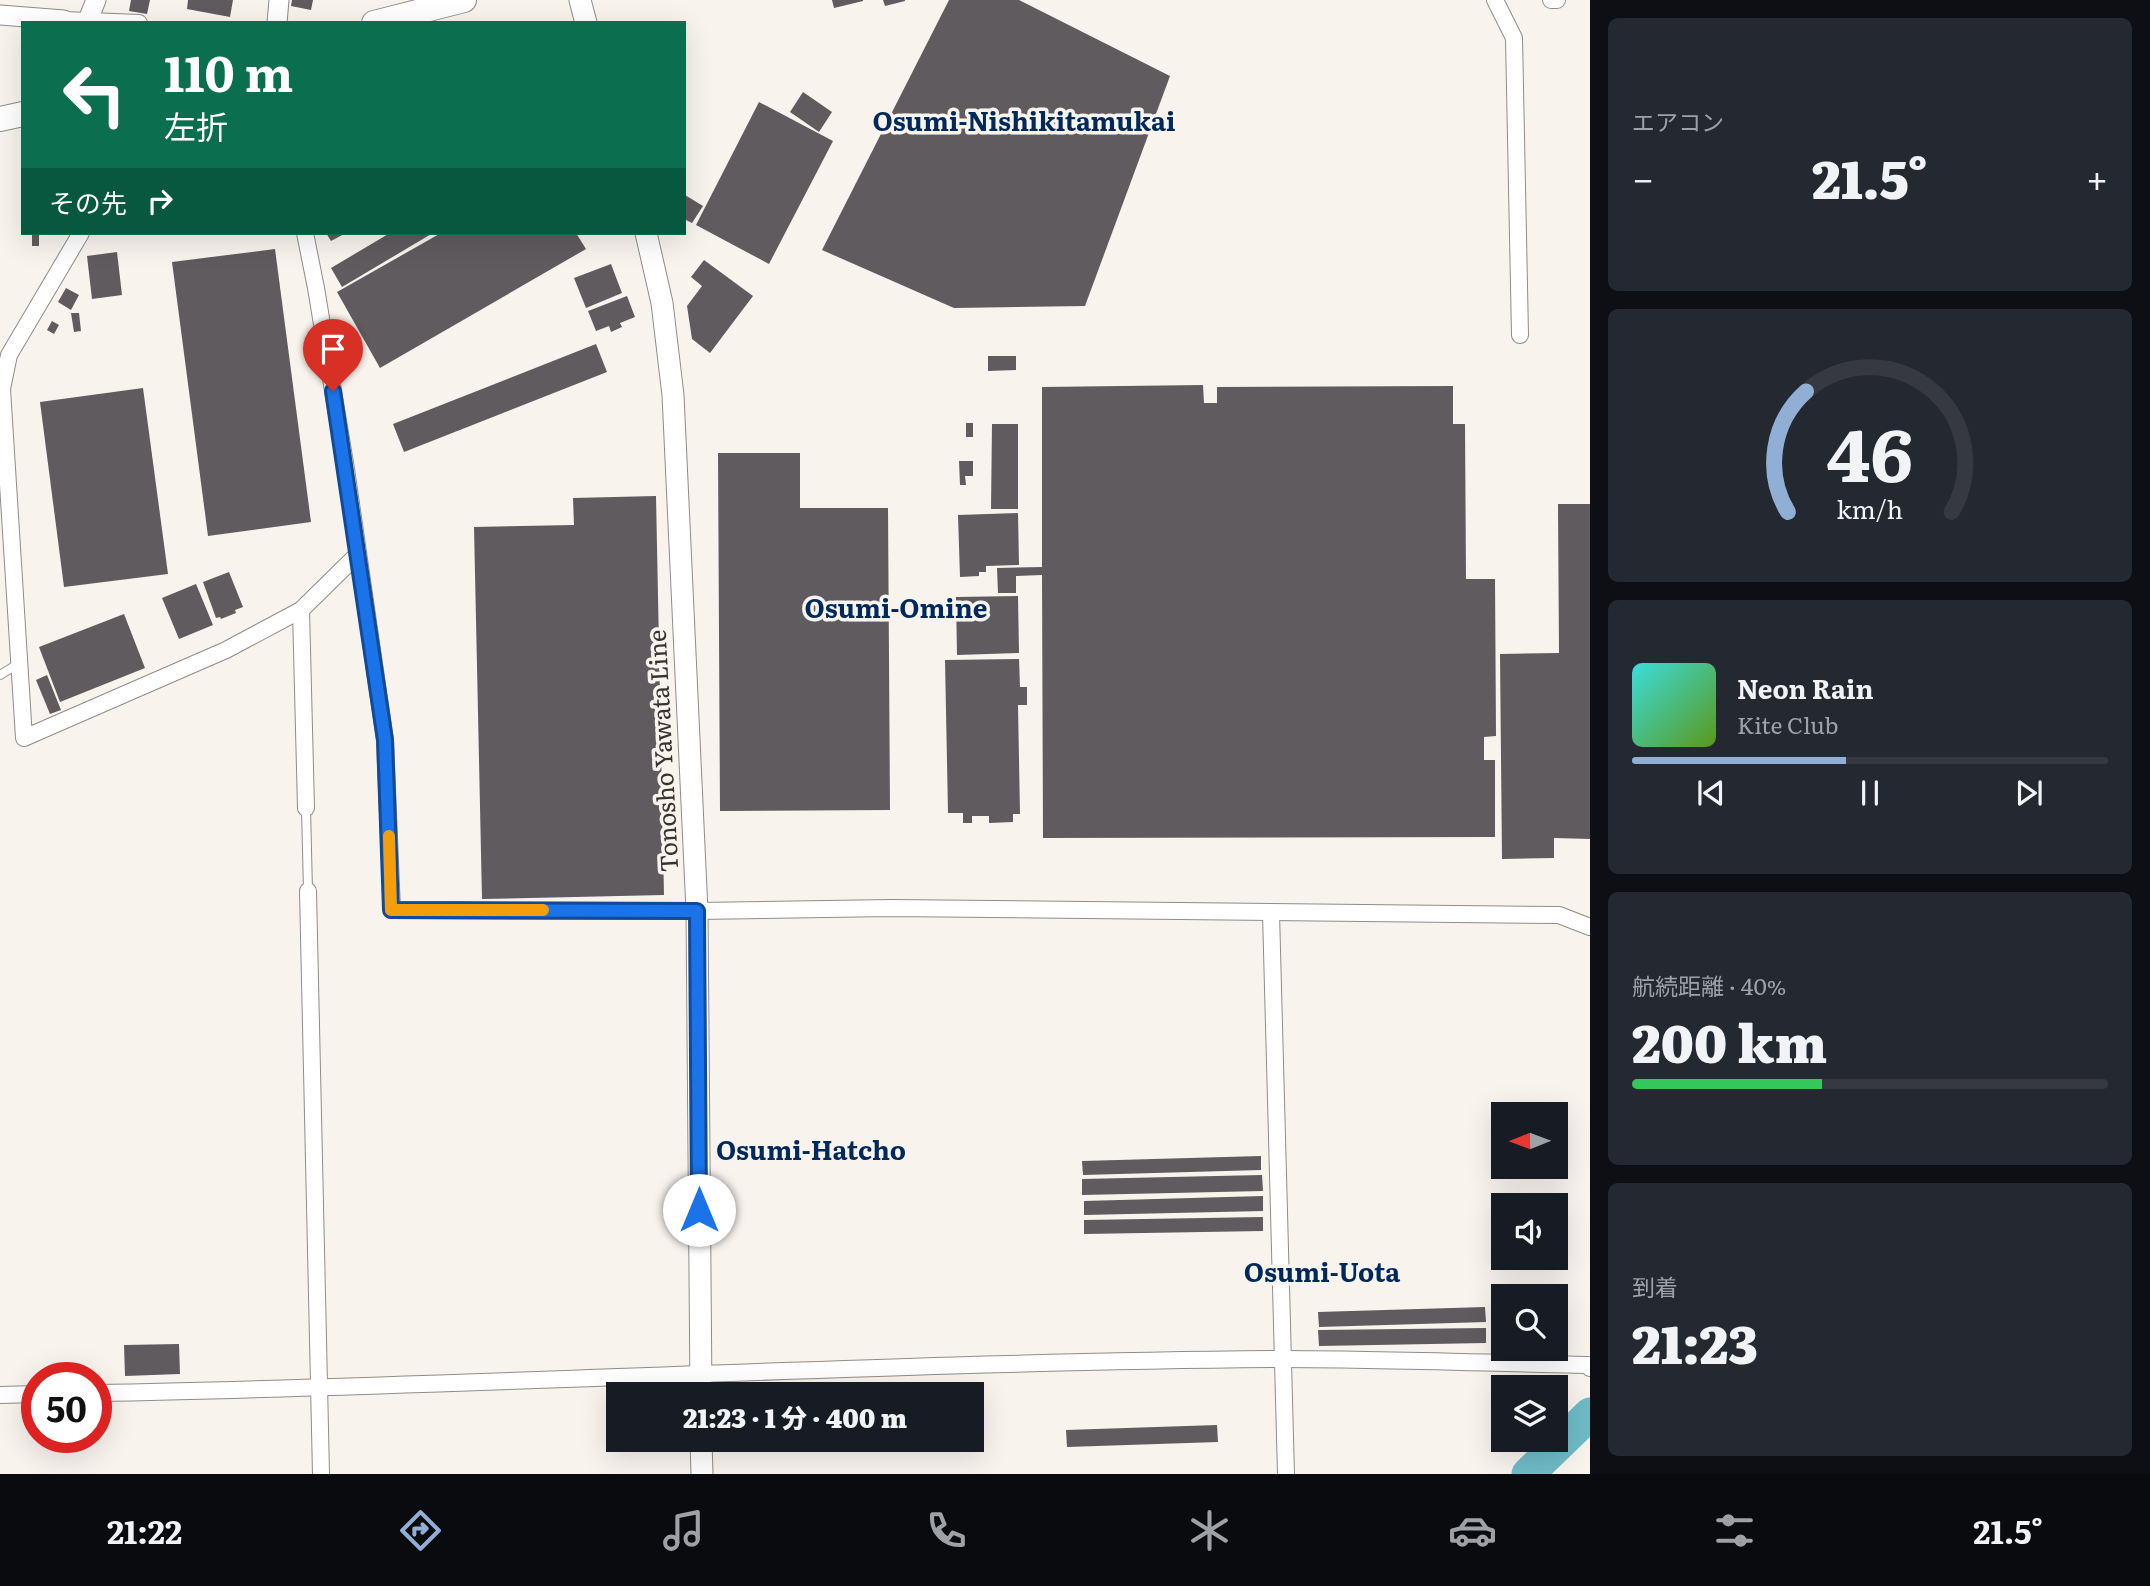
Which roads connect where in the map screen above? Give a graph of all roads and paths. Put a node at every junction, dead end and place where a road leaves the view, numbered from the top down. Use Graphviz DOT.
graph roads {
  1 [pos="96,0"];
  2 [pos="279,0"];
  3 [pos="464,0"];
  4 [pos="580,0"];
  5 [pos="1494,0"];
  6 [pos="1551,0"];
  7 [pos="1557,0"];
  8 [pos="0,15"];
  9 [pos="88,20"];
  10 [pos="64,21"];
  11 [pos="105,21"];
  12 [pos="277,21"];
  13 [pos="382,21"];
  14 [pos="585,21"];
  15 [pos="21,114"];
  16 [pos="0,119"];
  17 [pos="80,235"];
  18 [pos="305,235"];
  19 [pos="646,235"];
  20 [pos="1520,335"];
  21 [pos="357,555"];
  22 [pos="301,610"];
  23 [pos="20,662"];
  24 [pos="0,675"];
  25 [pos="306,808"];
  26 [pos="308,891"];
  27 [pos="697,911"];
  28 [pos="1271,913"];
  29 [pos="1590,927"];
  30 [pos="1283,1359"];
  31 [pos="1589,1365"];
  32 [pos="701,1373"];
  33 [pos="701,1382"];
  34 [pos="319,1389"];
  35 [pos="112,1393"];
  36 [pos="21,1394"];
  37 [pos="0,1395"];
  38 [pos="701,1452"];
  39 [pos="321,1474"];
  40 [pos="702,1474"];
  41 [pos="1286,1474"];
  1 -- 9 [label="street"];
  2 -- 12 [label="street"];
  3 -- 13 [label="main road"];
  4 -- 14 [label="main road"];
  5 -- 20 [label="street"];
  6 -- 7 [label="street"];
  8 -- 10 [label="street"];
  9 -- 10 [label="street"];
  9 -- 11 [label="street"];
  15 -- 16 [label="main road"];
  17 -- 23 [label="street"];
  18 -- 21 [label="street"];
  19 -- 27 [label="main road, Tonosho Yawata Line"];
  21 -- 22 [label="street"];
  21 -- 27 [label="street"];
  22 -- 23 [label="street"];
  22 -- 25 [label="street"];
  23 -- 24 [label="lane"];
  25 -- 26 [label="lane"];
  26 -- 34 [label="street"];
  27 -- 28 [label="street"];
  27 -- 32 [label="main road, Tonosho Yawata Line"];
  28 -- 29 [label="street"];
  28 -- 30 [label="street"];
  30 -- 31 [label="street"];
  30 -- 32 [label="street"];
  30 -- 41 [label="street"];
  32 -- 33 [label="main road, Tonosho Yawata Line"];
  32 -- 34 [label="street"];
  34 -- 35 [label="street"];
  34 -- 39 [label="street"];
  36 -- 37 [label="street"];
  38 -- 40 [label="main road"];
}
